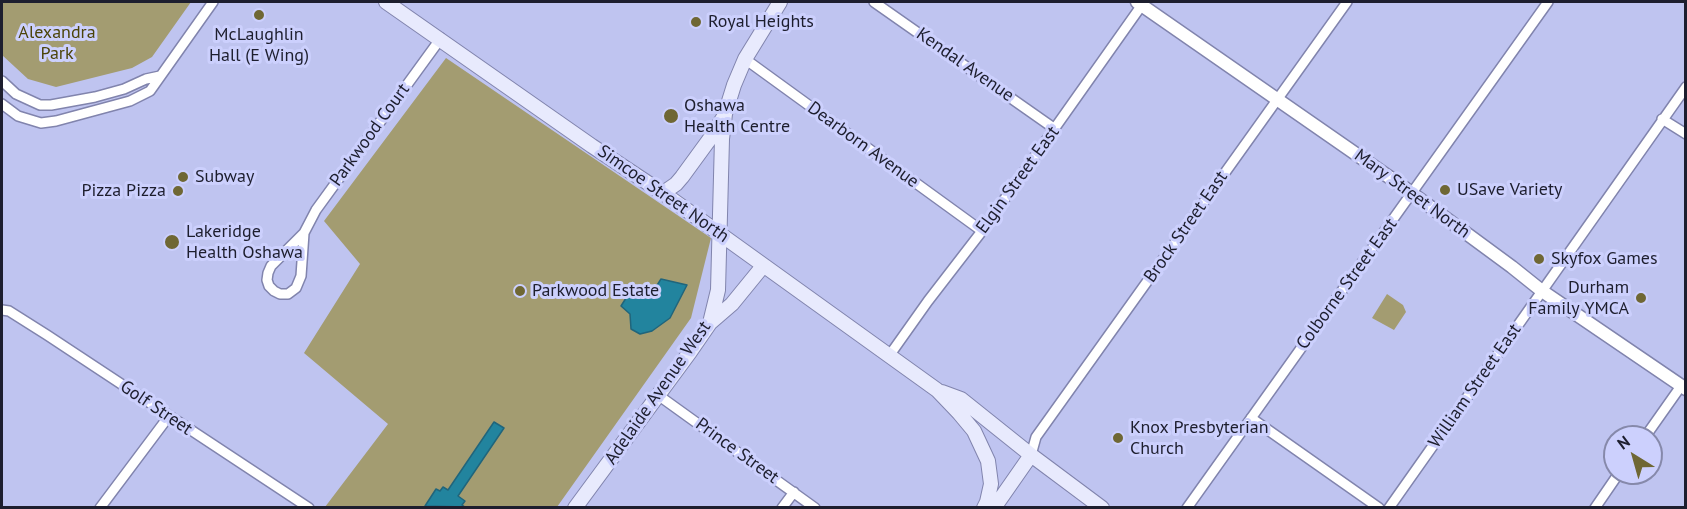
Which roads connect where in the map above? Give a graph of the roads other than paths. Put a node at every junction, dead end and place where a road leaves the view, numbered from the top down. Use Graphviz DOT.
graph roads {
  1 [pos="213,2"];
  2 [pos="386,2"];
  3 [pos="780,2"];
  4 [pos="874,2"];
  5 [pos="1347,2"];
  6 [pos="1548,2"];
  7 [pos="1141,3"];
  8 [pos="441,38"];
  9 [pos="745,59"];
  10 [pos="160,76"];
  11 [pos="2,81"];
  12 [pos="1686,87"];
  13 [pos="1277,99"];
  14 [pos="2,104"];
  15 [pos="725,114"];
  16 [pos="1662,119"];
  17 [pos="1055,129"];
  18 [pos="1686,134"];
  19 [pos="663,193"];
  20 [pos="1412,194"];
  21 [pos="982,231"];
  22 [pos="303,233"];
  23 [pos="720,234"];
  24 [pos="763,266"];
  25 [pos="1542,291"];
  26 [pos="2,310"];
  27 [pos="710,323"];
  28 [pos="890,356"];
  29 [pos="1683,387"];
  30 [pos="937,390"];
  31 [pos="658,395"];
  32 [pos="169,416"];
  33 [pos="1251,418"];
  34 [pos="1654,425"];
  35 [pos="1031,455"];
  36 [pos="1611,485"];
  37 [pos="794,492"];
  38 [pos="100,507"];
  39 [pos="309,507"];
  40 [pos="575,507"];
  41 [pos="782,507"];
  42 [pos="815,507"];
  43 [pos="984,507"];
  44 [pos="994,507"];
  45 [pos="1102,507"];
  46 [pos="1187,507"];
  47 [pos="1379,507"];
  48 [pos="1389,507"];
  49 [pos="1595,507"];
  1 -- 10 [label="street"];
  2 -- 8 [label="main road, Simcoe Street North"];
  3 -- 9 [label="main road"];
  4 -- 17 [label="street, Kendal Avenue"];
  5 -- 13 [label="street, Brock Street East"];
  6 -- 20 [label="street, Colborne Street East"];
  7 -- 13 [label="street, Mary Street North"];
  7 -- 17 [label="street, Elgin Street East"];
  8 -- 19 [label="main road, Simcoe Street North"];
  8 -- 22 [label="street, Parkwood Court"];
  9 -- 15 [label="main road"];
  9 -- 21 [label="street, Dearborn Avenue"];
  10 -- 11 [label="street"];
  10 -- 14 [label="street"];
  12 -- 16 [label="street, William Street East"];
  13 -- 20 [label="street, Mary Street North"];
  13 -- 35 [label="street, Brock Street East"];
  15 -- 19 [label="main road"];
  15 -- 23 [label="main road, Adelaide Avenue West"];
  16 -- 18 [label="street"];
  16 -- 25 [label="street, William Street East"];
  17 -- 21 [label="street, Elgin Street East"];
  19 -- 23 [label="main road, Simcoe Street North"];
  20 -- 25 [label="street, Mary Street North"];
  20 -- 33 [label="street, Colborne Street East"];
  21 -- 28 [label="street, Elgin Street East"];
  22 -- 22 [label="street, Parkwood Court"];
  23 -- 24 [label="main road, Simcoe Street North"];
  23 -- 27 [label="main road, Adelaide Avenue West"];
  24 -- 27 [label="main road"];
  24 -- 28 [label="main road, Simcoe Street North"];
  25 -- 29 [label="street, Mary Street North"];
  25 -- 48 [label="street, William Street East"];
  26 -- 32 [label="street, Golf Street"];
  27 -- 31 [label="main road, Adelaide Avenue West"];
  28 -- 30 [label="main road, Simcoe Street North"];
  29 -- 34 [label="street"];
  30 -- 35 [label="main road, Simcoe Street North"];
  30 -- 43 [label="main road, Simcoe Street North"];
  31 -- 37 [label="street, Prince Street"];
  31 -- 40 [label="main road, Adelaide Avenue West"];
  32 -- 38 [label="street"];
  32 -- 39 [label="street, Golf Street"];
  33 -- 46 [label="street, Colborne Street East"];
  33 -- 47 [label="street"];
  35 -- 44 [label="main road"];
  35 -- 45 [label="main road, Simcoe Street North"];
  36 -- 49 [label="street"];
  37 -- 41 [label="street"];
  37 -- 42 [label="street, Prince Street"];
}
